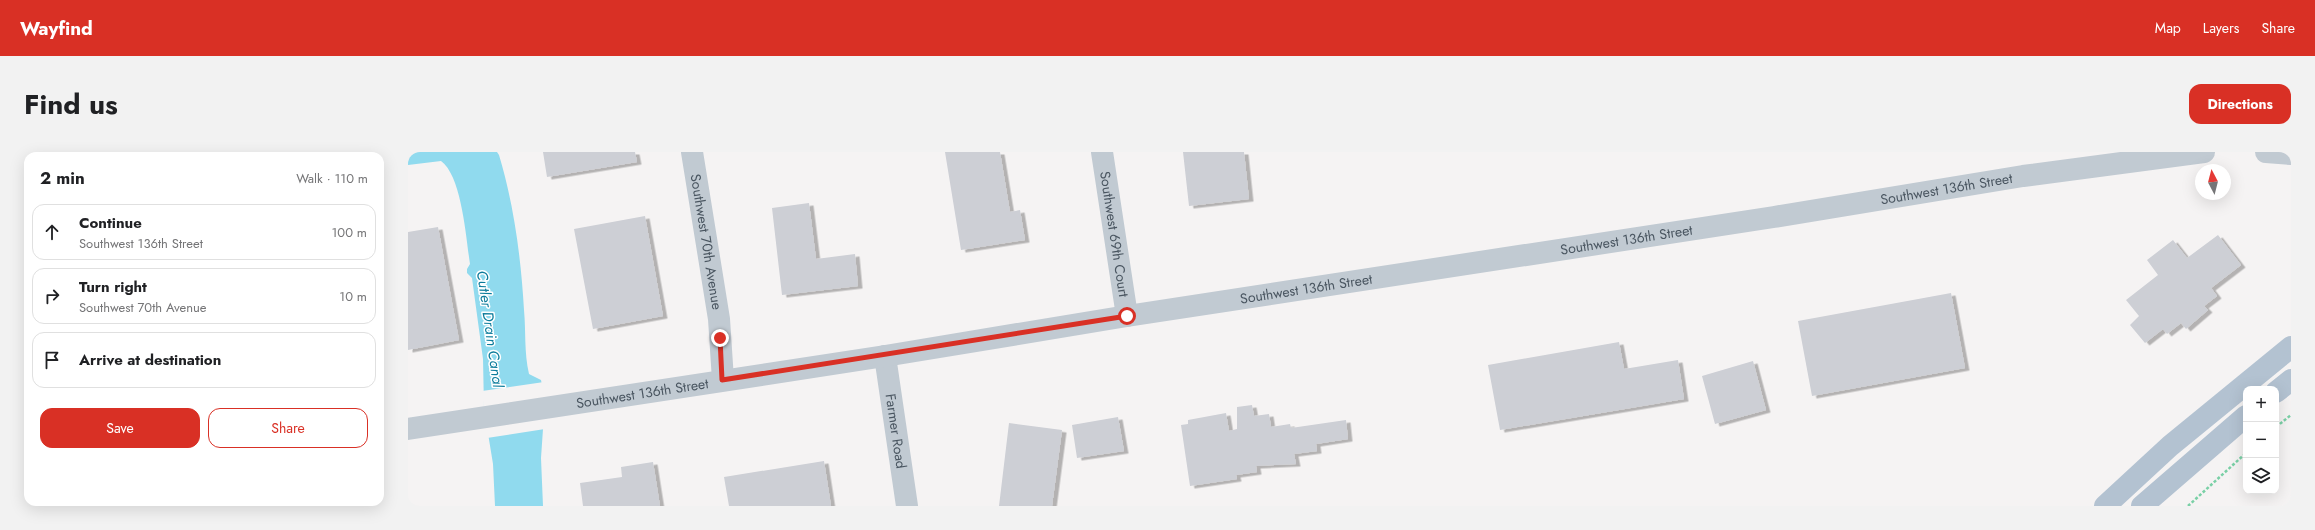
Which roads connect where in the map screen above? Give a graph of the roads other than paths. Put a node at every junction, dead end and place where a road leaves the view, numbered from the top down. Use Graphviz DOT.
graph roads {
  1 [pos="692,152"];
  2 [pos="1102,152"];
  3 [pos="2204,152"];
  4 [pos="2266,152"];
  5 [pos="2291,154"];
  6 [pos="2119,157"];
  7 [pos="1127,316"];
  8 [pos="2291,347"];
  9 [pos="885,356"];
  10 [pos="722,380"];
  11 [pos="2291,380"];
  12 [pos="2279,390"];
  13 [pos="2243,419"];
  14 [pos="408,429"];
  15 [pos="908,506"];
  16 [pos="2105,506"];
  17 [pos="2142,506"];
  1 -- 10 [label="street, Southwest 70th Avenue"];
  2 -- 7 [label="street, Southwest 69th Court"];
  3 -- 6 [label="street, Southwest 136th Street"];
  4 -- 5 [label="street"];
  6 -- 7 [label="street, Southwest 136th Street"];
  7 -- 9 [label="street, Southwest 136th Street"];
  8 -- 16 [label="main road"];
  9 -- 10 [label="street, Southwest 136th Street"];
  9 -- 15 [label="street, Farmer Road"];
  10 -- 14 [label="street, Southwest 136th Street"];
  11 -- 12 [label="main road"];
  13 -- 17 [label="main road"];
}
